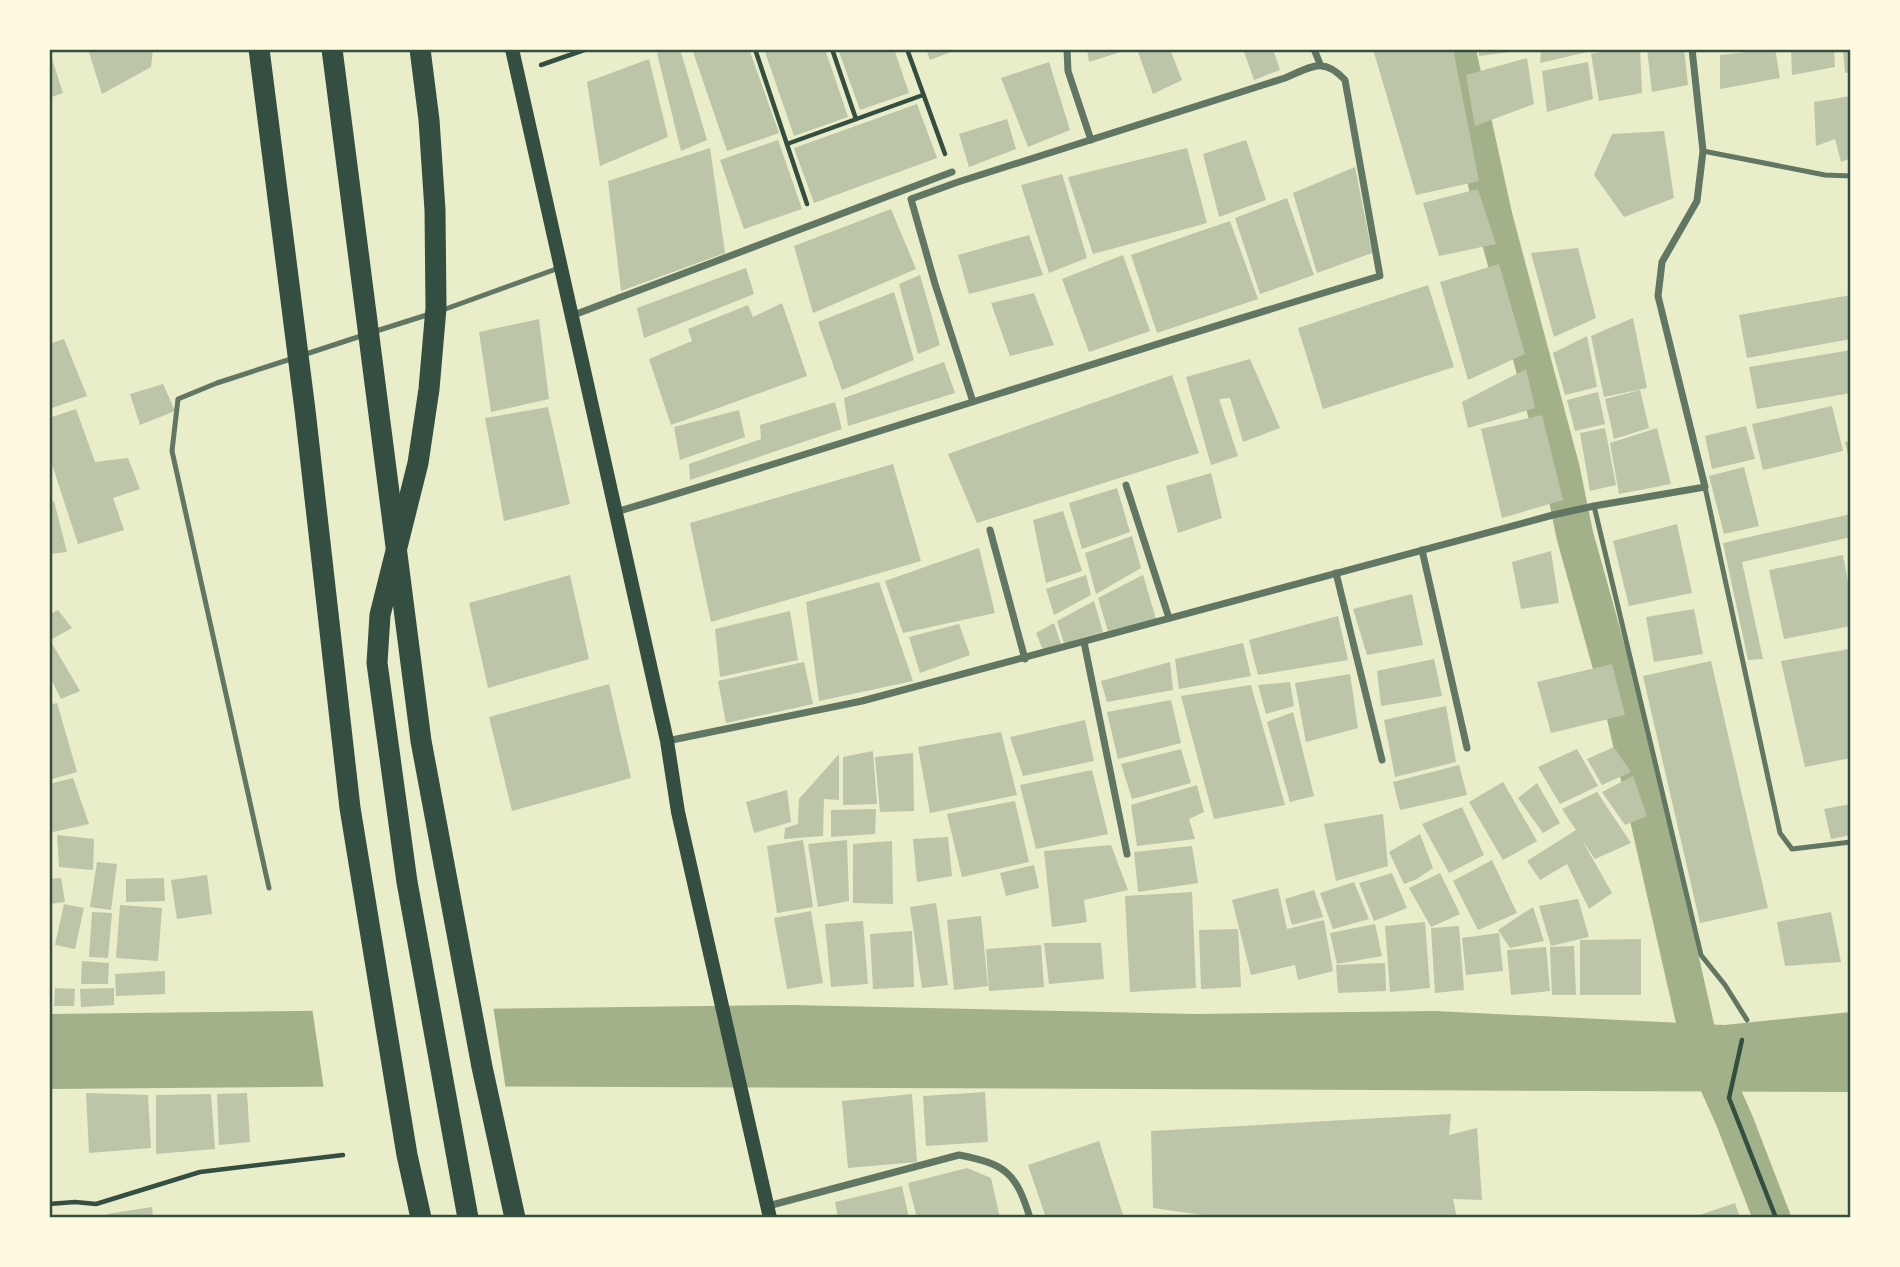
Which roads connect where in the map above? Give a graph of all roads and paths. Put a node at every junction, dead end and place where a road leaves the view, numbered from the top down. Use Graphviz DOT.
graph roads {
  1 [pos="260,49"];
  2 [pos="332,49"];
  3 [pos="420,49"];
  4 [pos="512,49"];
  5 [pos="587,49"];
  6 [pos="755,49"];
  7 [pos="832,49"];
  8 [pos="907,49"];
  9 [pos="1067,49"];
  10 [pos="1314,49"];
  11 [pos="1692,49"];
  12 [pos="1320,64"];
  13 [pos="517,74"];
  14 [pos="923,95"];
  15 [pos="856,119"];
  16 [pos="1091,140"];
  17 [pos="787,144"];
  18 [pos="1703,151"];
  19 [pos="952,172"];
  20 [pos="1851,176"];
  21 [pos="814,224"];
  22 [pos="559,268"];
  23 [pos="570,316"];
  24 [pos="973,402"];
  25 [pos="1126,485"];
  26 [pos="1705,486"];
  27 [pos="1593,506"];
  28 [pos="615,512"];
  29 [pos="990,530"];
  30 [pos="1422,550"];
  31 [pos="1336,573"];
  32 [pos="1169,618"];
  33 [pos="1084,642"];
  34 [pos="1025,659"];
  35 [pos="667,741"];
  36 [pos="1467,748"];
  37 [pos="1382,760"];
  38 [pos="1851,842"];
  39 [pos="1127,854"];
  40 [pos="270,888"];
  41 [pos="1747,1020"];
  42 [pos="343,1156"];
  43 [pos="49,1204"];
  44 [pos="767,1207"];
  45 [pos="421,1218"];
  46 [pos="468,1218"];
  47 [pos="515,1218"];
  48 [pos="1030,1218"];
  49 [pos="1776,1218"];
  1 -- 45 [label="highway"];
  2 -- 47 [label="highway"];
  3 -- 46 [label="highway"];
  4 -- 13 [label="main road"];
  5 -- 13 [label="path"];
  6 -- 17 [label="path"];
  7 -- 15 [label="path"];
  8 -- 14 [label="path"];
  9 -- 16 [label="street"];
  10 -- 12 [label="street"];
  11 -- 18 [label="street"];
  12 -- 16 [label="street"];
  12 -- 24 [label="street"];
  13 -- 22 [label="main road"];
  14 -- 15 [label="path"];
  14 -- 19 [label="path"];
  15 -- 17 [label="path"];
  16 -- 24 [label="street"];
  17 -- 21 [label="path"];
  18 -- 20 [label="lane"];
  18 -- 26 [label="street"];
  19 -- 21 [label="street"];
  21 -- 23 [label="street"];
  22 -- 23 [label="main road"];
  22 -- 40 [label="lane"];
  23 -- 28 [label="main road"];
  24 -- 28 [label="street"];
  25 -- 32 [label="street"];
  26 -- 27 [label="street"];
  26 -- 38 [label="lane"];
  27 -- 30 [label="street"];
  27 -- 41 [label="lane"];
  28 -- 35 [label="main road"];
  29 -- 34 [label="street"];
  30 -- 31 [label="street"];
  30 -- 36 [label="street"];
  31 -- 32 [label="street"];
  31 -- 37 [label="street"];
  32 -- 33 [label="street"];
  33 -- 34 [label="street"];
  33 -- 39 [label="street"];
  34 -- 35 [label="street"];
  35 -- 44 [label="main road"];
  41 -- 49 [label="path"];
  42 -- 43 [label="path"];
  44 -- 48 [label="street"];
}
